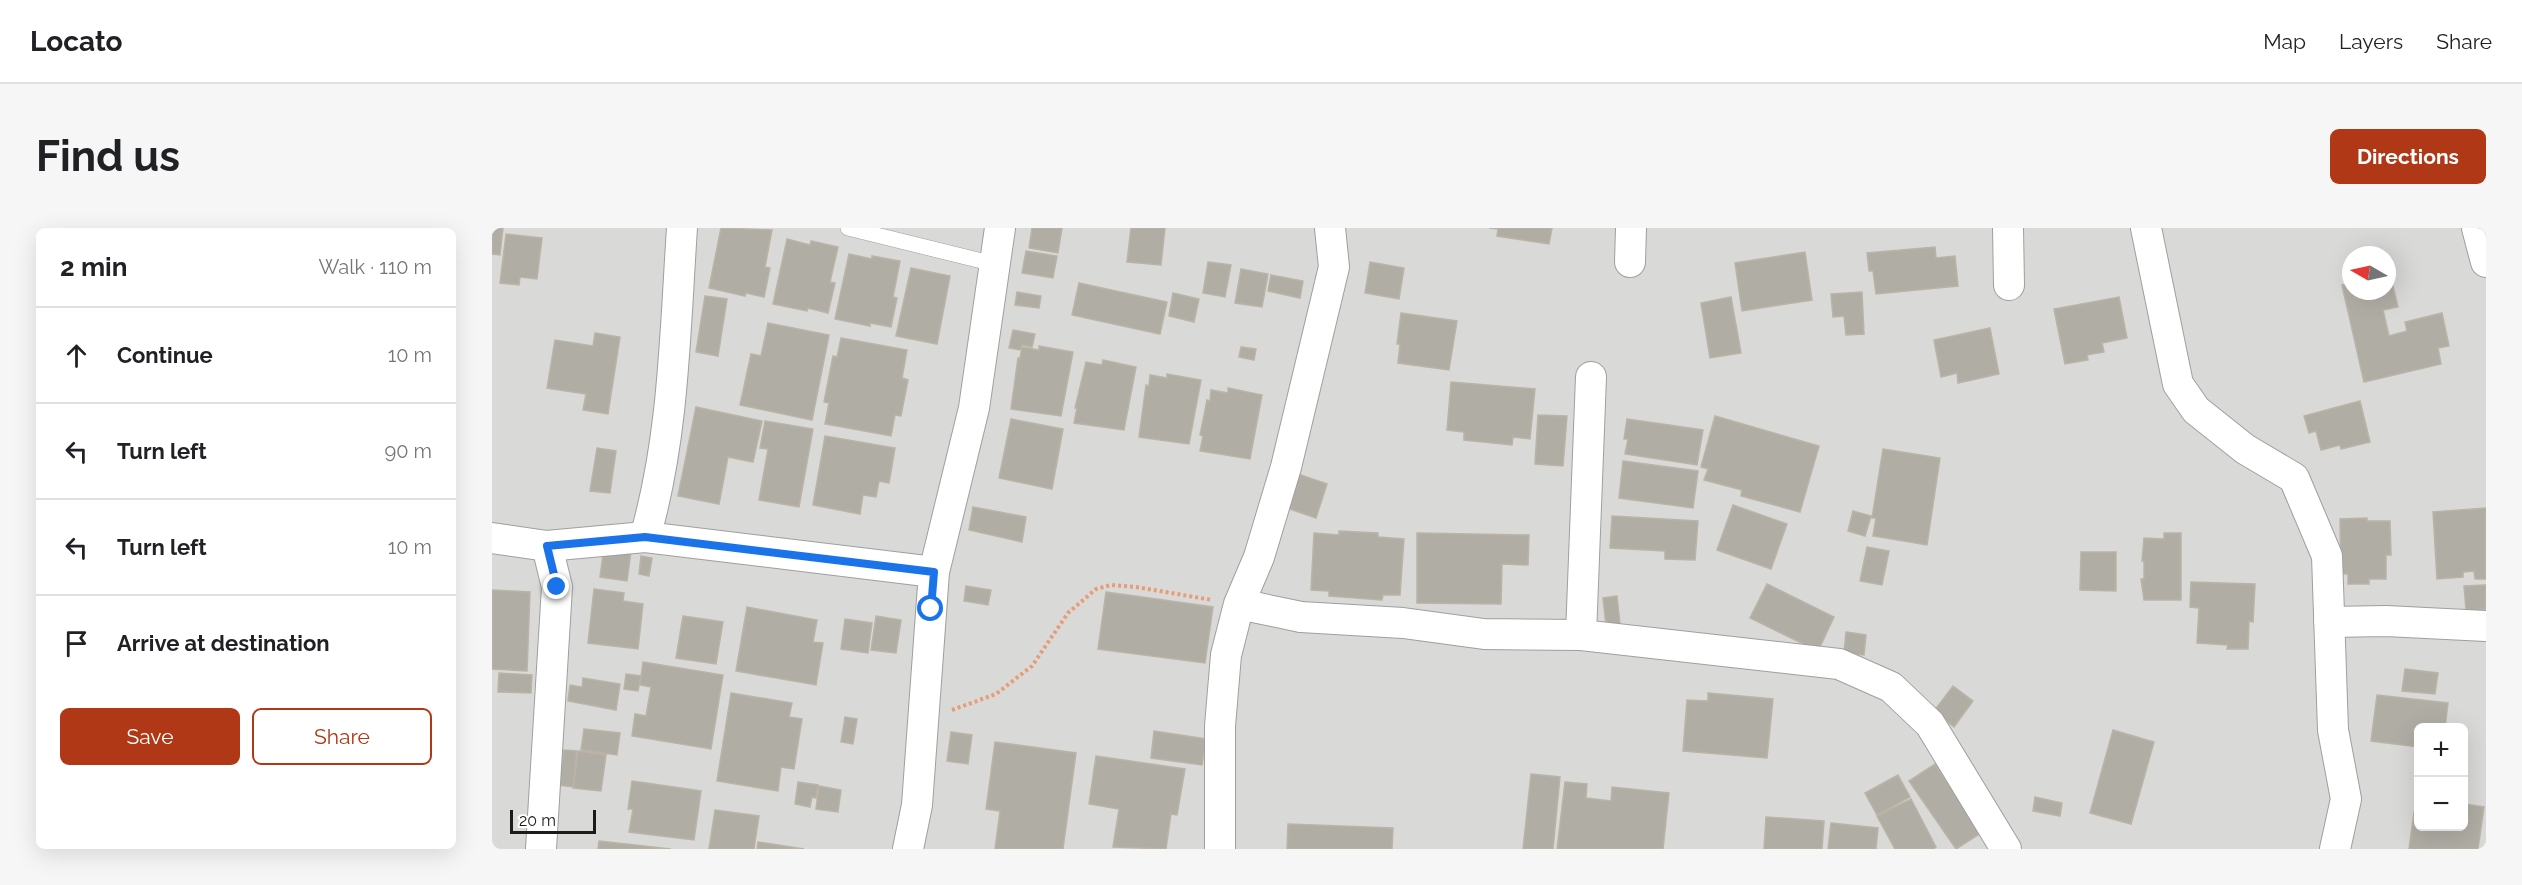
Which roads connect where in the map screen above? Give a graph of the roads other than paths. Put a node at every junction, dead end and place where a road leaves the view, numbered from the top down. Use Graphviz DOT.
graph roads {
  1 [pos="682,228"];
  2 [pos="848,228"];
  3 [pos="1000,228"];
  4 [pos="1330,228"];
  5 [pos="1631,228"];
  6 [pos="2008,228"];
  7 [pos="2146,228"];
  8 [pos="2477,228"];
  9 [pos="1630,262"];
  10 [pos="2486,262"];
  11 [pos="994,264"];
  12 [pos="2009,285"];
  13 [pos="1591,377"];
  14 [pos="645,537"];
  15 [pos="492,538"];
  16 [pos="547,546"];
  17 [pos="934,572"];
  18 [pos="1239,604"];
  19 [pos="2329,622"];
  20 [pos="2486,626"];
  21 [pos="1581,635"];
  22 [pos="541,849"];
  23 [pos="908,849"];
  24 [pos="1220,849"];
  25 [pos="2006,849"];
  26 [pos="2335,849"];
  1 -- 14 [label="street"];
  2 -- 11 [label="lane"];
  3 -- 11 [label="street"];
  4 -- 18 [label="street"];
  5 -- 9 [label="street"];
  6 -- 12 [label="street"];
  7 -- 19 [label="street"];
  8 -- 10 [label="street"];
  11 -- 17 [label="street"];
  13 -- 21 [label="street"];
  14 -- 16 [label="street"];
  14 -- 17 [label="street"];
  15 -- 16 [label="street"];
  16 -- 22 [label="street"];
  17 -- 23 [label="street"];
  18 -- 21 [label="street"];
  18 -- 24 [label="street"];
  19 -- 20 [label="street"];
  19 -- 26 [label="street"];
  21 -- 25 [label="street"];
}
